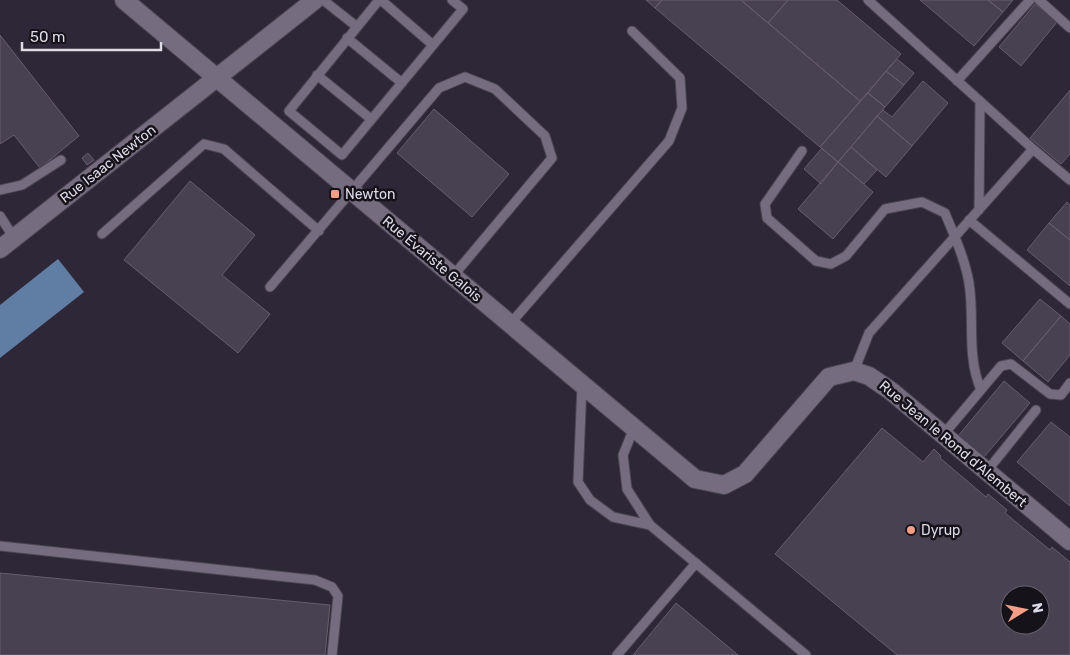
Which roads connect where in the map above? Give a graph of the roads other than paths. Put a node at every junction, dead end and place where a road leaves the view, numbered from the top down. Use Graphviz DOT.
graph roads {
  1 [pos="124,0"];
  2 [pos="315,0"];
  3 [pos="323,0"];
  4 [pos="380,0"];
  5 [pos="452,0"];
  6 [pos="868,0"];
  7 [pos="1030,0"];
  8 [pos="1039,0"];
  9 [pos="356,26"];
  10 [pos="1070,28"];
  11 [pos="632,31"];
  12 [pos="347,38"];
  13 [pos="433,45"];
  14 [pos="317,75"];
  15 [pos="216,79"];
  16 [pos="957,81"];
  17 [pos="402,83"];
  18 [pos="980,101"];
  19 [pos="371,120"];
  20 [pos="1033,149"];
  21 [pos="802,151"];
  22 [pos="61,160"];
  23 [pos="1070,180"];
  24 [pos="0,190"];
  25 [pos="351,192"];
  26 [pos="979,210"];
  27 [pos="0,216"];
  28 [pos="969,220"];
  29 [pos="319,231"];
  30 [pos="102,234"];
  31 [pos="954,237"];
  32 [pos="14,238"];
  33 [pos="0,249"];
  34 [pos="453,276"];
  35 [pos="270,286"];
  36 [pos="1070,304"];
  37 [pos="510,324"];
  38 [pos="854,371"];
  39 [pos="1070,384"];
  40 [pos="582,385"];
  41 [pos="981,390"];
  42 [pos="1036,410"];
  43 [pos="634,428"];
  44 [pos="943,435"];
  45 [pos="987,471"];
  46 [pos="650,525"];
  47 [pos="1070,541"];
  48 [pos="0,546"];
  49 [pos="696,563"];
  50 [pos="332,655"];
  51 [pos="617,655"];
  52 [pos="806,655"];
  1 -- 15 [label="street, Rue Évariste Galois"];
  2 -- 15 [label="street, Rue Isaac Newton"];
  3 -- 9 [label="lane"];
  4 -- 9 [label="lane"];
  4 -- 13 [label="lane"];
  5 -- 13 [label="lane"];
  6 -- 16 [label="lane"];
  7 -- 16 [label="lane"];
  8 -- 10 [label="lane"];
  9 -- 12 [label="lane"];
  11 -- 37 [label="lane"];
  12 -- 14 [label="lane"];
  12 -- 17 [label="lane"];
  13 -- 17 [label="lane"];
  14 -- 19 [label="lane"];
  14 -- 19 [label="lane"];
  15 -- 25 [label="street, Rue Évariste Galois"];
  15 -- 32 [label="street, Rue Isaac Newton"];
  16 -- 18 [label="lane"];
  17 -- 19 [label="lane"];
  18 -- 20 [label="lane"];
  18 -- 26 [label="lane"];
  20 -- 23 [label="lane"];
  20 -- 26 [label="lane"];
  21 -- 31 [label="lane"];
  22 -- 24 [label="lane"];
  25 -- 29 [label="lane"];
  25 -- 34 [label="street, Rue Évariste Galois"];
  25 -- 34 [label="lane"];
  26 -- 28 [label="lane"];
  27 -- 32 [label="lane"];
  28 -- 31 [label="lane"];
  28 -- 36 [label="lane"];
  29 -- 30 [label="lane"];
  29 -- 35 [label="lane"];
  31 -- 38 [label="lane"];
  31 -- 41 [label="lane"];
  32 -- 33 [label="street, Rue Isaac Newton"];
  34 -- 37 [label="street, Rue Évariste Galois"];
  37 -- 40 [label="street, Rue Évariste Galois"];
  38 -- 43 [label="street, Rue Évariste Galois"];
  38 -- 44 [label="street, Rue Jean le Rond d'Alembert"];
  39 -- 41 [label="lane"];
  40 -- 43 [label="street, Rue Évariste Galois"];
  40 -- 46 [label="lane"];
  41 -- 44 [label="lane"];
  42 -- 45 [label="lane"];
  43 -- 46 [label="lane"];
  44 -- 45 [label="street, Rue Jean le Rond d'Alembert"];
  45 -- 47 [label="street, Rue Jean le Rond d'Alembert"];
  46 -- 49 [label="lane"];
  48 -- 50 [label="lane"];
  49 -- 51 [label="lane"];
  49 -- 52 [label="lane"];
}
